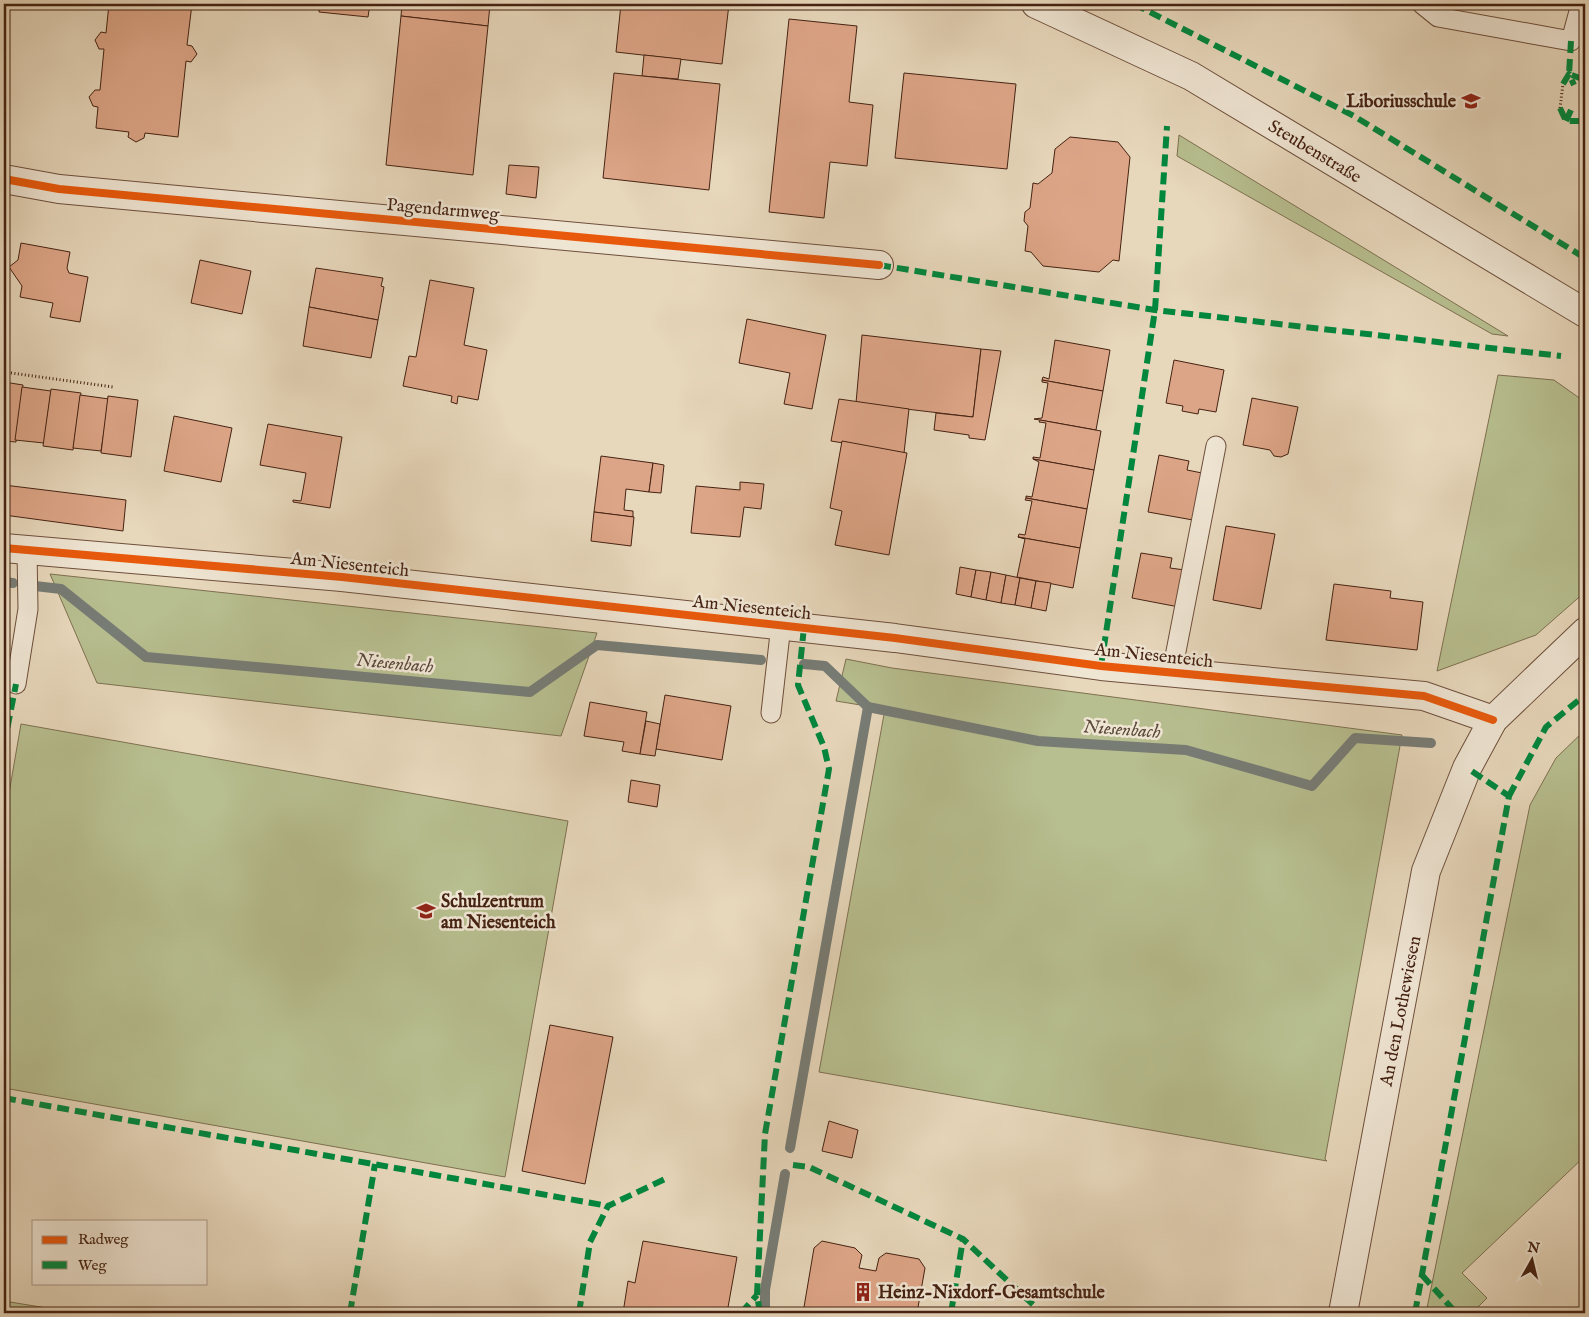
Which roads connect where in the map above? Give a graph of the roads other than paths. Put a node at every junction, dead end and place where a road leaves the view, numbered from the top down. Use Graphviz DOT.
graph roads {
  1 [pos="1036,4"];
  2 [pos="1422,4"];
  3 [pos="1580,4"];
  4 [pos="4,179"];
  5 [pos="879,265"];
  6 [pos="1585,313"];
  7 [pos="1216,446"];
  8 [pos="16,550"];
  9 [pos="781,625"];
  10 [pos="1585,632"];
  11 [pos="1172,672"];
  12 [pos="16,684"];
  13 [pos="771,713"];
  14 [pos="1493,720"];
  15 [pos="1343,1313"];
  1 -- 6 [label="street, Steubenstraße"];
  2 -- 3 [label="lane"];
  4 -- 5 [label="street, Pagendarmweg"];
  7 -- 11 [label="lane"];
  8 -- 9 [label="street, Am Niesenteich"];
  8 -- 12 [label="lane"];
  9 -- 11 [label="street, Am Niesenteich"];
  9 -- 13 [label="lane, Am Niesenteich"];
  10 -- 14 [label="street"];
  11 -- 14 [label="street, Am Niesenteich"];
  14 -- 15 [label="street, An den Lothewiesen"];
}
